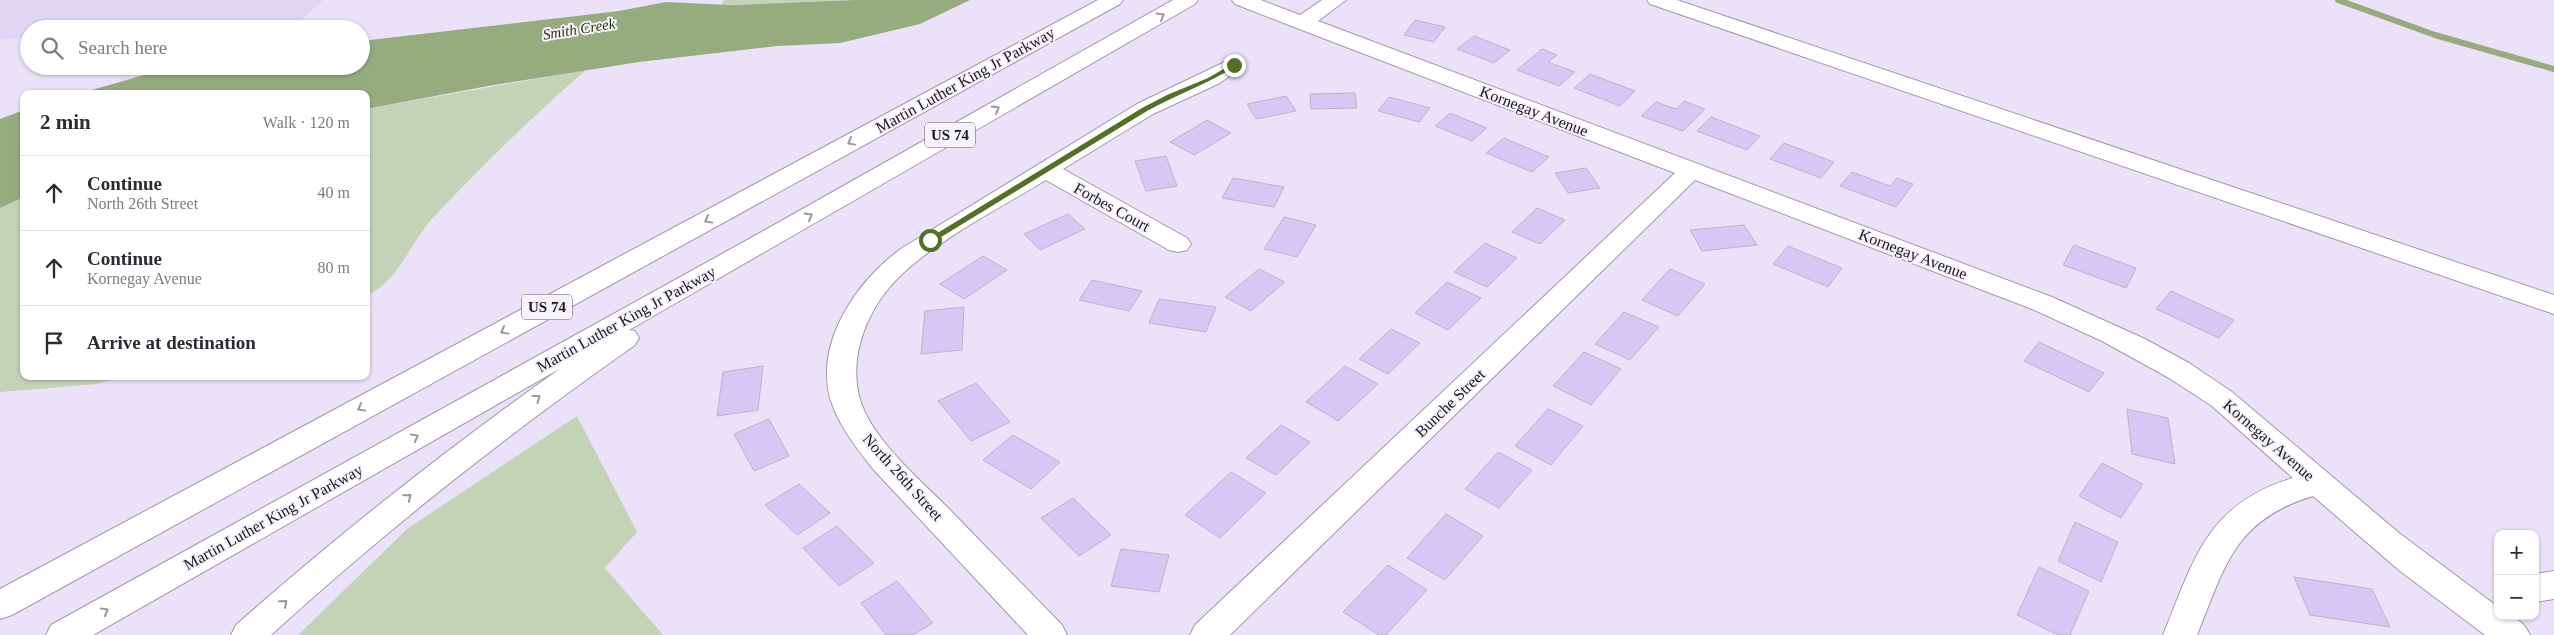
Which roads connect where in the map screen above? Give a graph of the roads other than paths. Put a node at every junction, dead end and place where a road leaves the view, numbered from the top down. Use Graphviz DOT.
graph roads {
  1 [pos="1113,0"];
  2 [pos="1188,0"];
  3 [pos="1242,0"];
  4 [pos="1336,0"];
  5 [pos="1657,0"];
  6 [pos="1684,4"];
  7 [pos="1302,23"];
  8 [pos="1234,65"];
  9 [pos="1046,170"];
  10 [pos="1692,170"];
  11 [pos="767,240"];
  12 [pos="1178,244"];
  13 [pos="2554,306"];
  14 [pos="2318,483"];
  15 [pos="2554,585"];
  16 [pos="2539,587"];
  17 [pos="0,604"];
  18 [pos="2500,623"];
  19 [pos="63,635"];
  20 [pos="248,635"];
  21 [pos="1050,635"];
  22 [pos="1207,635"];
  23 [pos="2180,635"];
  1 -- 17 [label="main road, Martin Luther King Jr Parkway / US 74, one-way"];
  11 -- 2 [label="main road, Martin Luther King Jr Parkway / US 74, one-way"];
  3 -- 7 [label="main road, Kornegay Avenue"];
  4 -- 7 [label="main road"];
  5 -- 6 [label="main road"];
  6 -- 13 [label="main road"];
  7 -- 10 [label="main road, Kornegay Avenue"];
  8 -- 9 [label="main road"];
  9 -- 12 [label="main road, Forbes Court"];
  9 -- 21 [label="main road, North 26th Street"];
  10 -- 14 [label="main road, Kornegay Avenue"];
  10 -- 22 [label="main road, Bunche Street"];
  19 -- 11 [label="main road, Martin Luther King Jr Parkway / US 74, one-way"];
  20 -- 11 [label="main road, one-way"];
  14 -- 18 [label="main road, Kornegay Avenue"];
  14 -- 23 [label="main road"];
  15 -- 16 [label="main road"];
}
